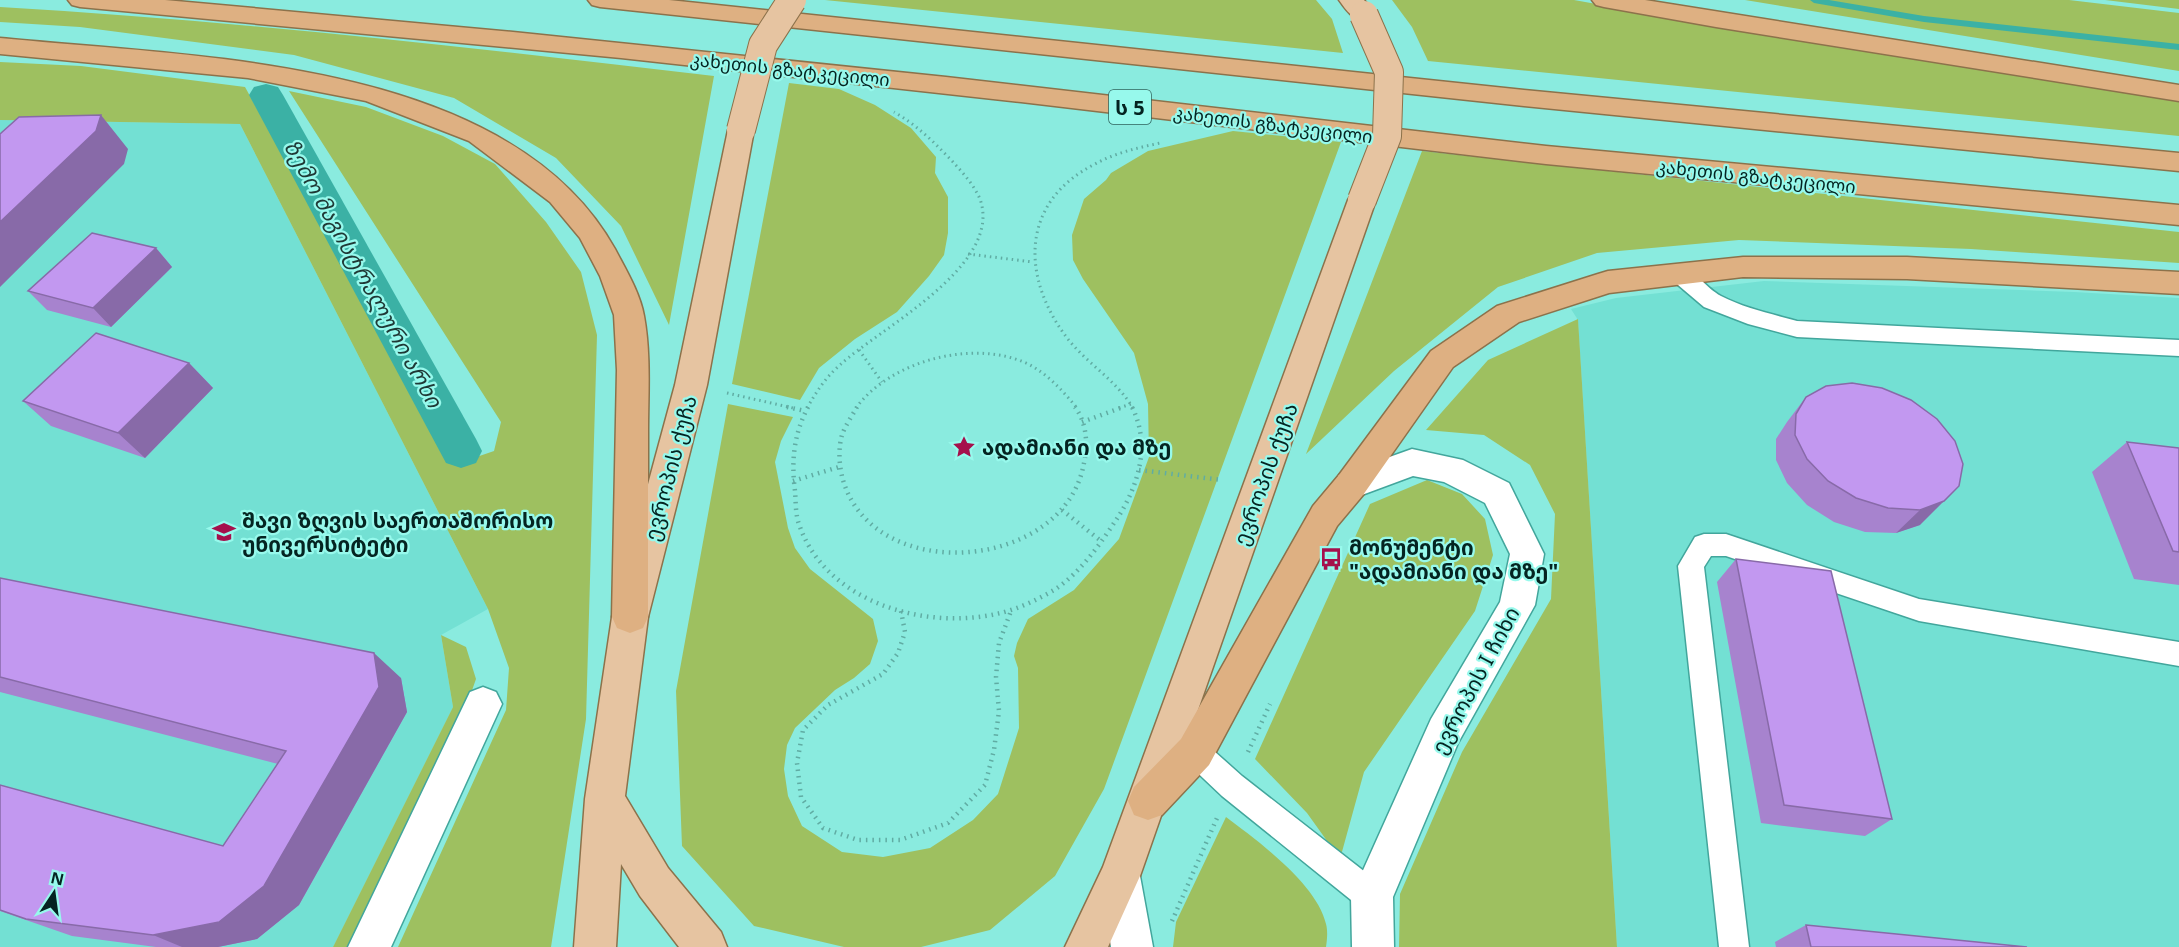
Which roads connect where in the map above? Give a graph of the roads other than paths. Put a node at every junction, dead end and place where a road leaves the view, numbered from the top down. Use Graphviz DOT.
graph roads {
  1 [pos="80,0"];
  2 [pos="600,0"];
  3 [pos="792,0"];
  4 [pos="1604,0"];
  5 [pos="1357,8"];
  6 [pos="0,46"];
  7 [pos="35,49"];
  8 [pos="0,55"];
  9 [pos="2179,93"];
  10 [pos="2179,162"];
  11 [pos="2179,215"];
  12 [pos="1678,274"];
  13 [pos="2179,283"];
  14 [pos="2179,348"];
  15 [pos="1351,485"];
  16 [pos="630,617"];
  17 [pos="2179,654"];
  18 [pos="483,704"];
  19 [pos="1195,752"];
  20 [pos="605,799"];
  21 [pos="1148,801"];
  22 [pos="1120,876"];
  23 [pos="1372,897"];
  24 [pos="369,947"];
  25 [pos="594,947"];
  26 [pos="706,947"];
  27 [pos="1086,947"];
  28 [pos="1132,947"];
  29 [pos="1373,947"];
  30 [pos="1734,947"];
  1 -- 11 [label="highway, კახეთის გზატკეცილი / ს 5"];
  2 -- 10 [label="highway, ს 5"];
  3 -- 16 [label="main road, ევროპის ქუჩა, bridge"];
  4 -- 9 [label="highway"];
  5 -- 21 [label="main road, ევროპის ქუჩა, bridge"];
  6 -- 7 [label="highway"];
  7 -- 8 [label="lane"];
  7 -- 16 [label="highway"];
  12 -- 13 [label="highway"];
  12 -- 14 [label="lane"];
  12 -- 15 [label="highway"];
  15 -- 19 [label="highway"];
  15 -- 23 [label="street, ევროპის I ჩიხი"];
  16 -- 20 [label="main road, ევროპის ქუჩა"];
  17 -- 30 [label="lane"];
  18 -- 24 [label="street"];
  19 -- 21 [label="highway"];
  19 -- 23 [label="lane"];
  20 -- 25 [label="main road, ევროპის ქუჩა"];
  20 -- 26 [label="main road"];
  21 -- 22 [label="main road, ევროპის ქუჩა"];
  22 -- 27 [label="main road, ევროპის ქუჩა"];
  22 -- 28 [label="street"];
  23 -- 29 [label="street, ევროპის I ჩიხი"];
}
